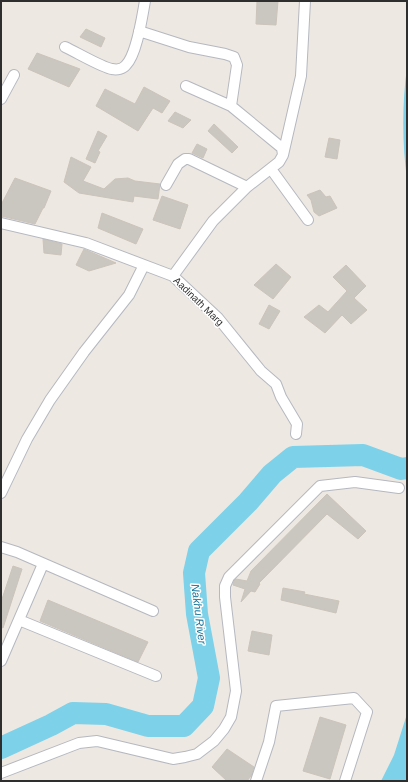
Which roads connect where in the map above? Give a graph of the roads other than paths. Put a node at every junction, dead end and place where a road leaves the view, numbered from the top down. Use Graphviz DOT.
graph roads {
  1 [pos="145,1"];
  2 [pos="305,1"];
  3 [pos="140,31"];
  4 [pos="65,47"];
  5 [pos="14,74"];
  6 [pos="186,86"];
  7 [pos="1,99"];
  8 [pos="231,106"];
  9 [pos="284,155"];
  10 [pos="271,169"];
  11 [pos="166,185"];
  12 [pos="247,187"];
  13 [pos="308,220"];
  14 [pos="1,223"];
  15 [pos="144,265"];
  16 [pos="173,276"];
  17 [pos="296,434"];
  18 [pos="400,488"];
  19 [pos="1,492"];
  20 [pos="1,547"];
  21 [pos="43,564"];
  22 [pos="153,611"];
  23 [pos="19,620"];
  24 [pos="1,661"];
  25 [pos="156,676"];
  26 [pos="1,772"];
  27 [pos="256,781"];
  28 [pos="345,781"];
  1 -- 3 [label="street"];
  2 -- 9 [label="street"];
  3 -- 4 [label="street"];
  3 -- 8 [label="street"];
  5 -- 7 [label="street"];
  6 -- 8 [label="street"];
  8 -- 9 [label="street"];
  9 -- 10 [label="street"];
  10 -- 12 [label="street"];
  10 -- 13 [label="street"];
  11 -- 12 [label="street"];
  12 -- 16 [label="street"];
  14 -- 15 [label="street, Aadinath Marg"];
  15 -- 16 [label="street, Aadinath Marg"];
  15 -- 19 [label="street"];
  16 -- 17 [label="street, Aadinath Marg"];
  18 -- 26 [label="street"];
  20 -- 21 [label="street"];
  21 -- 22 [label="street"];
  21 -- 23 [label="street"];
  23 -- 24 [label="street"];
  23 -- 25 [label="street"];
  27 -- 28 [label="street"];
}
